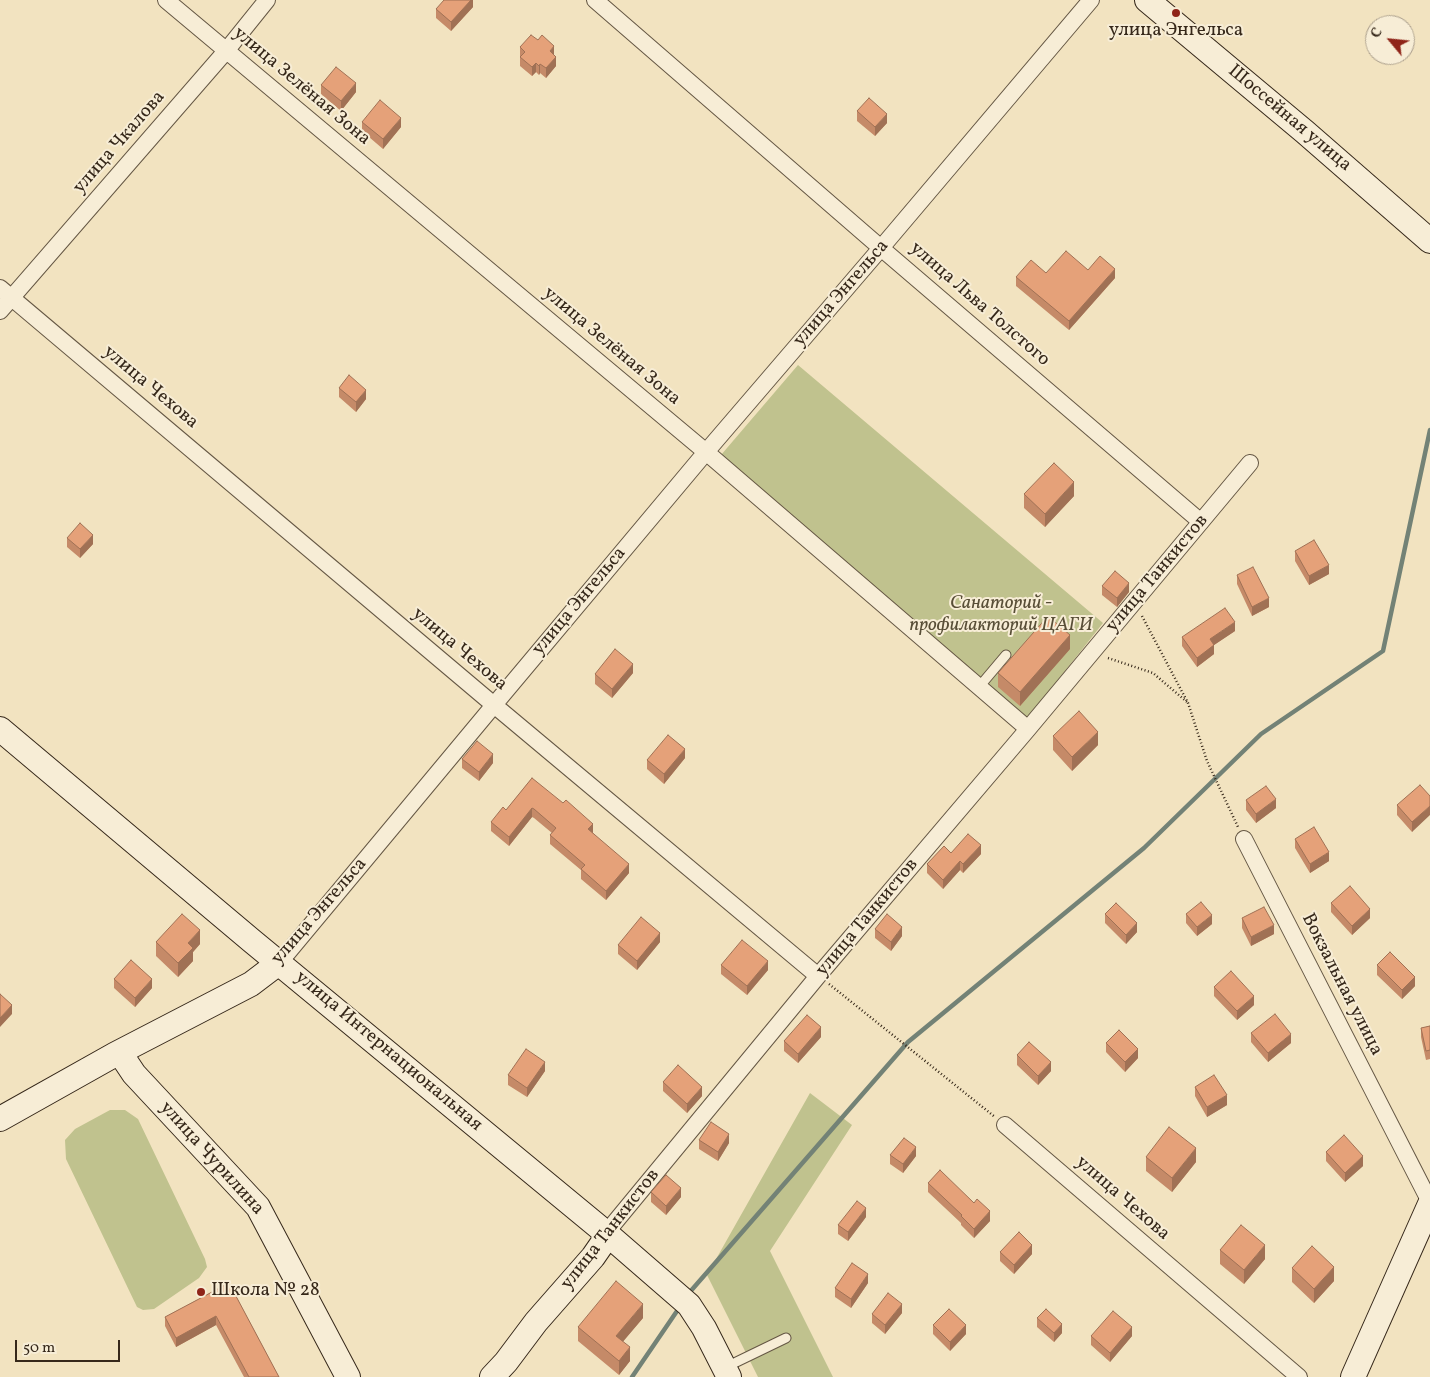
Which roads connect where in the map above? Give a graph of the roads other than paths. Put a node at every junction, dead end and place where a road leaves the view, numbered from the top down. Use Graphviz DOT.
graph roads {
  1 [pos="166,0"];
  2 [pos="267,0"];
  3 [pos="595,0"];
  4 [pos="1091,0"];
  5 [pos="1147,0"];
  6 [pos="226,51"];
  7 [pos="1430,241"];
  8 [pos="881,248"];
  9 [pos="6,293"];
  10 [pos="0,311"];
  11 [pos="706,452"];
  12 [pos="1250,463"];
  13 [pos="1201,522"];
  14 [pos="1006,655"];
  15 [pos="979,687"];
  16 [pos="494,705"];
  17 [pos="0,729"];
  18 [pos="1028,729"];
  19 [pos="1244,839"];
  20 [pos="280,962"];
  21 [pos="818,976"];
  22 [pos="120,1053"];
  23 [pos="0,1118"];
  24 [pos="1005,1125"];
  25 [pos="1430,1203"];
  26 [pos="606,1233"];
  27 [pos="786,1338"];
  28 [pos="726,1372"];
  29 [pos="348,1377"];
  30 [pos="492,1377"];
  31 [pos="1299,1377"];
  32 [pos="1353,1377"];
  1 -- 6 [label="street, улица Зелёная Зона"];
  2 -- 6 [label="street, улица Чкалова"];
  3 -- 8 [label="street, улица Льва Толстого"];
  4 -- 8 [label="street, улица Энгельса"];
  5 -- 7 [label="main road, Шоссейная улица"];
  6 -- 9 [label="street, улица Чкалова"];
  6 -- 11 [label="street, улица Зелёная Зона"];
  8 -- 11 [label="street, улица Энгельса"];
  8 -- 13 [label="street, улица Льва Толстого"];
  9 -- 10 [label="street, улица Чкалова"];
  9 -- 16 [label="street, улица Чехова"];
  11 -- 15 [label="street, улица Зелёная Зона"];
  11 -- 16 [label="street, улица Энгельса"];
  12 -- 13 [label="street, улица Танкистов"];
  13 -- 18 [label="street, улица Танкистов"];
  14 -- 15 [label="lane"];
  15 -- 18 [label="street, улица Зелёная Зона"];
  16 -- 20 [label="street, улица Энгельса"];
  16 -- 21 [label="street, улица Чехова"];
  17 -- 20 [label="main road, улица Интернациональная"];
  18 -- 21 [label="street, улица Танкистов"];
  19 -- 25 [label="street, Вокзальная улица"];
  20 -- 22 [label="main road, улица Энгельса"];
  20 -- 26 [label="main road, улица Интернациональная"];
  21 -- 26 [label="street, улица Танкистов"];
  22 -- 23 [label="main road, улица Энгельса"];
  22 -- 29 [label="main road, улица Чурилина"];
  24 -- 31 [label="street, улица Чехова"];
  25 -- 32 [label="main road"];
  26 -- 28 [label="main road, улица Интернациональная"];
  26 -- 30 [label="main road, улица Танкистов"];
  27 -- 28 [label="lane"];
}
